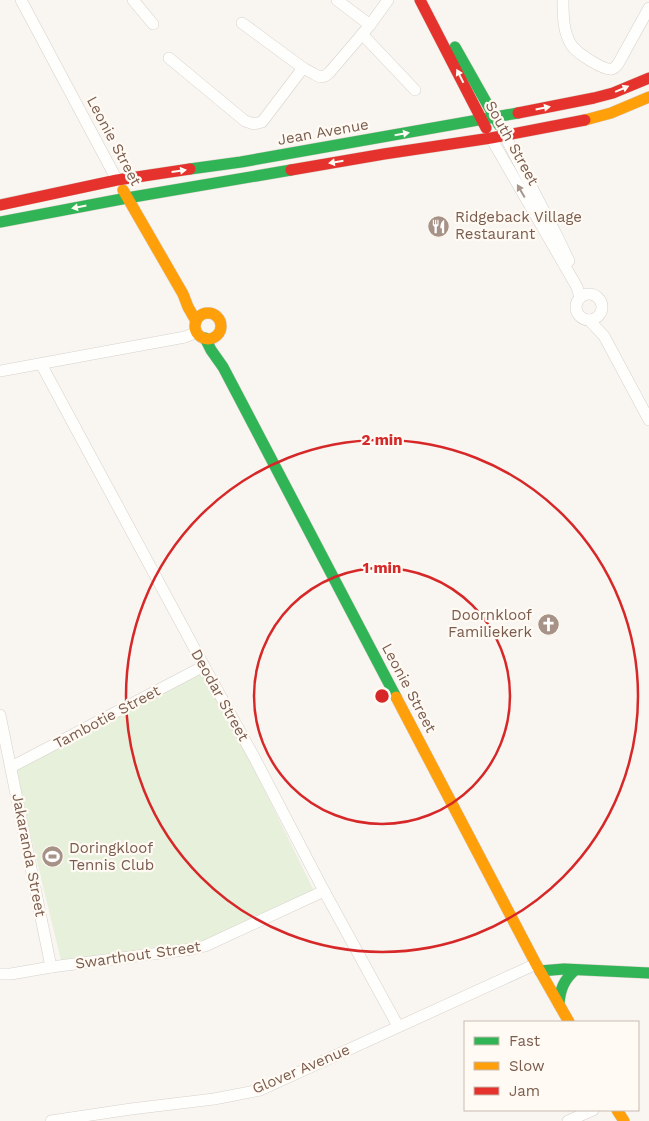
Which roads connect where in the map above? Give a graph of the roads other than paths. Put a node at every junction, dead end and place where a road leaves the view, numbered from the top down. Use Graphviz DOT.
graph roads {
  1 [pos="21,0"];
  2 [pos="133,0"];
  3 [pos="337,0"];
  4 [pos="388,0"];
  5 [pos="420,0"];
  6 [pos="429,0"];
  7 [pos="563,0"];
  8 [pos="649,8"];
  9 [pos="242,23"];
  10 [pos="153,24"];
  11 [pos="366,29"];
  12 [pos="169,58"];
  13 [pos="303,68"];
  14 [pos="649,78"];
  15 [pos="415,90"];
  16 [pos="649,97"];
  17 [pos="495,117"];
  18 [pos="482,120"];
  19 [pos="505,136"];
  20 [pos="491,138"];
  21 [pos="117,180"];
  22 [pos="127,198"];
  23 [pos="0,205"];
  24 [pos="0,222"];
  25 [pos="183,294"];
  26 [pos="584,296"];
  27 [pos="600,312"];
  28 [pos="211,313"];
  29 [pos="589,320"];
  30 [pos="199,329"];
  31 [pos="218,333"];
  32 [pos="604,336"];
  33 [pos="41,364"];
  34 [pos="223,367"];
  35 [pos="0,371"];
  36 [pos="649,420"];
  37 [pos="204,666"];
  38 [pos="0,715"];
  39 [pos="11,767"];
  40 [pos="324,891"];
  41 [pos="52,967"];
  42 [pos="538,968"];
  43 [pos="575,970"];
  44 [pos="649,973"];
  45 [pos="0,974"];
  46 [pos="559,1004"];
  47 [pos="568,1021"];
  48 [pos="398,1026"];
  49 [pos="592,1111"];
  50 [pos="51,1121"];
  51 [pos="568,1121"];
  1 -- 21 [label="street, Leonie Street"];
  2 -- 10 [label="street"];
  3 -- 11 [label="street"];
  4 -- 11 [label="street"];
  18 -- 5 [label="street, South Street, one-way"];
  6 -- 17 [label="street, South Street"];
  7 -- 8 [label="street"];
  9 -- 13 [label="street"];
  11 -- 13 [label="street"];
  11 -- 15 [label="street"];
  12 -- 13 [label="street"];
  17 -- 14 [label="street, Jean Avenue, one-way"];
  16 -- 19 [label="street"];
  17 -- 18 [label="street, Jean Avenue"];
  17 -- 19 [label="street, South Street"];
  18 -- 20 [label="street, South Street"];
  21 -- 18 [label="street, Jean Avenue, one-way"];
  19 -- 20 [label="street"];
  19 -- 26 [label="street, South Street"];
  20 -- 22 [label="street, one-way"];
  26 -- 20 [label="street, South Street, one-way"];
  21 -- 22 [label="street, Leonie Street"];
  21 -- 23 [label="street, Jean Avenue"];
  22 -- 24 [label="street, one-way"];
  22 -- 25 [label="street, Leonie Street"];
  25 -- 28 [label="street, Leonie Street"];
  25 -- 30 [label="street, Leonie Street"];
  26 -- 27 [label="street"];
  26 -- 29 [label="street"];
  27 -- 29 [label="street"];
  27 -- 32 [label="street"];
  28 -- 30 [label="street"];
  28 -- 31 [label="street"];
  29 -- 32 [label="street"];
  30 -- 31 [label="street"];
  30 -- 33 [label="street"];
  30 -- 34 [label="street, Leonie Street"];
  31 -- 34 [label="street, Leonie Street"];
  32 -- 36 [label="street"];
  33 -- 35 [label="street"];
  33 -- 37 [label="street, Deodar Street"];
  34 -- 42 [label="street, Leonie Street"];
  37 -- 39 [label="street, Tambotie Street"];
  37 -- 40 [label="street, Deodar Street"];
  38 -- 39 [label="street, Jakaranda Street"];
  39 -- 41 [label="street, Jakaranda Street"];
  40 -- 41 [label="street, Swarthout Street"];
  40 -- 48 [label="street, Deodar Street"];
  41 -- 45 [label="street, Swarthout Street"];
  42 -- 43 [label="street"];
  42 -- 46 [label="street, Leonie Street"];
  42 -- 48 [label="street, Glover Avenue"];
  43 -- 44 [label="street"];
  43 -- 46 [label="street"];
  46 -- 47 [label="street, Leonie Street"];
  48 -- 50 [label="street, Glover Avenue"];
  49 -- 51 [label="street"];
}
